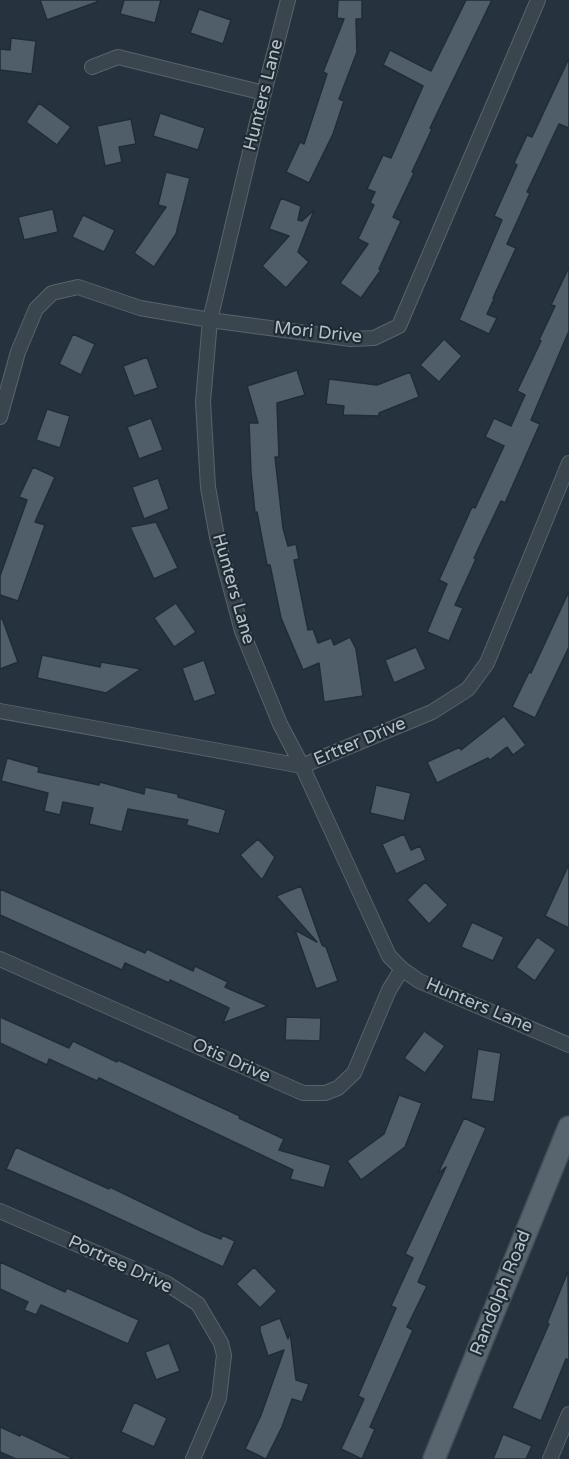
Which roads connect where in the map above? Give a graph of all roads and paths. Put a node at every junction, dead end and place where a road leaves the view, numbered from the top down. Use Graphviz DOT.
graph roads {
  1 [pos="288,0"];
  2 [pos="538,0"];
  3 [pos="92,67"];
  4 [pos="264,93"];
  5 [pos="210,320"];
  6 [pos="0,417"];
  7 [pos="569,462"];
  8 [pos="0,711"];
  9 [pos="302,766"];
  10 [pos="0,959"];
  11 [pos="402,969"];
  12 [pos="569,1044"];
  13 [pos="569,1127"];
  14 [pos="0,1211"];
  15 [pos="569,1414"];
  16 [pos="193,1459"];
  17 [pos="434,1459"];
  18 [pos="550,1459"];
  1 -- 4 [label="street, Hunters Lane"];
  2 -- 5 [label="street, Mori Drive"];
  3 -- 4 [label="street"];
  4 -- 5 [label="street, Hunters Lane"];
  5 -- 6 [label="street, Mori Drive"];
  5 -- 9 [label="street, Hunters Lane"];
  7 -- 9 [label="street, Ertter Drive"];
  8 -- 9 [label="street, Ertter Drive"];
  9 -- 11 [label="street, Hunters Lane"];
  10 -- 11 [label="street, Otis Drive"];
  11 -- 12 [label="street, Hunters Lane"];
  13 -- 17 [label="main road, Randolph Road"];
  14 -- 16 [label="street, Portree Drive"];
  15 -- 18 [label="street"];
}
